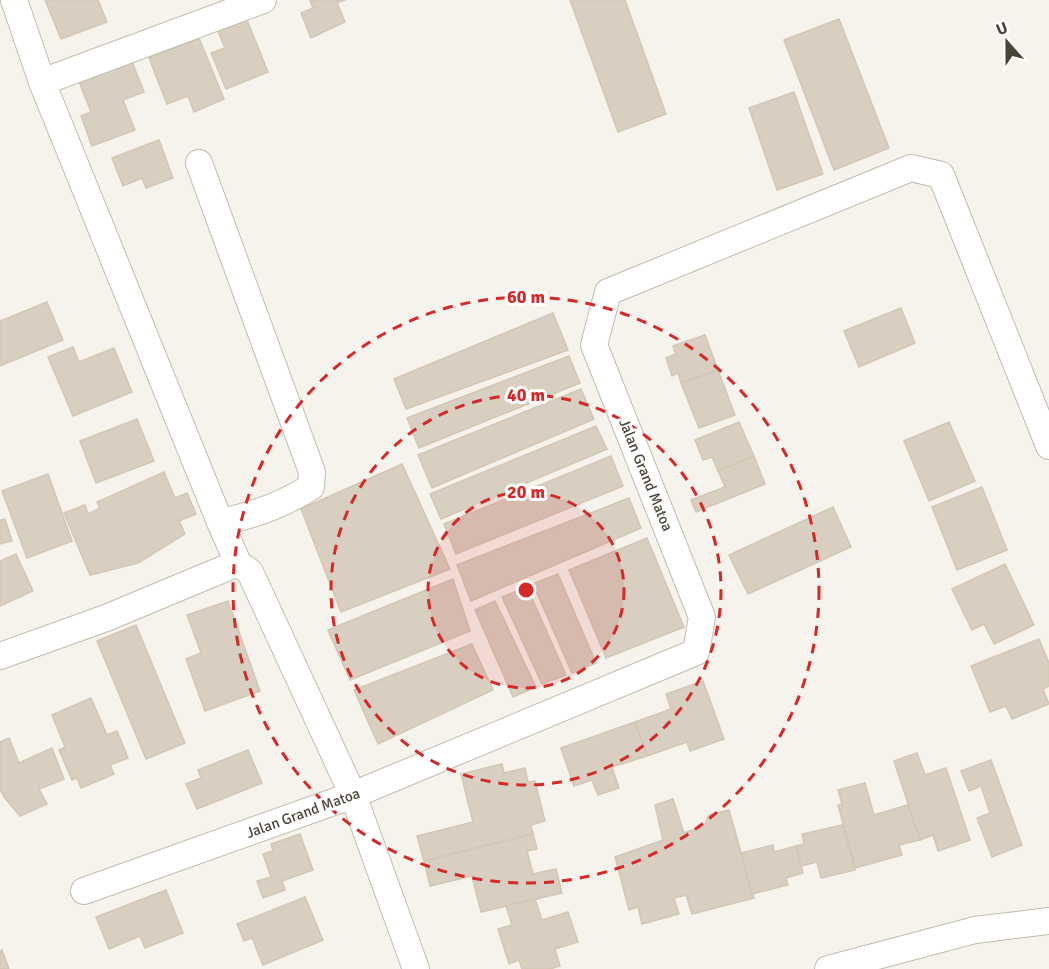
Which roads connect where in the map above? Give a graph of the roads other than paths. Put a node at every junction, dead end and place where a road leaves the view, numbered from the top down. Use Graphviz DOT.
graph roads {
  1 [pos="14,0"];
  2 [pos="263,0"];
  3 [pos="42,82"];
  4 [pos="199,163"];
  5 [pos="1049,446"];
  6 [pos="220,522"];
  7 [pos="238,563"];
  8 [pos="0,656"];
  9 [pos="353,795"];
  10 [pos="84,891"];
  11 [pos="1049,921"];
  12 [pos="416,969"];
  13 [pos="828,969"];
  1 -- 3 [label="street"];
  2 -- 3 [label="street"];
  3 -- 6 [label="street"];
  4 -- 6 [label="street"];
  5 -- 9 [label="street, Jalan Grand Matoa"];
  6 -- 7 [label="street"];
  7 -- 8 [label="street"];
  7 -- 9 [label="street"];
  9 -- 10 [label="street, Jalan Grand Matoa"];
  9 -- 12 [label="street"];
  11 -- 13 [label="street"];
}
